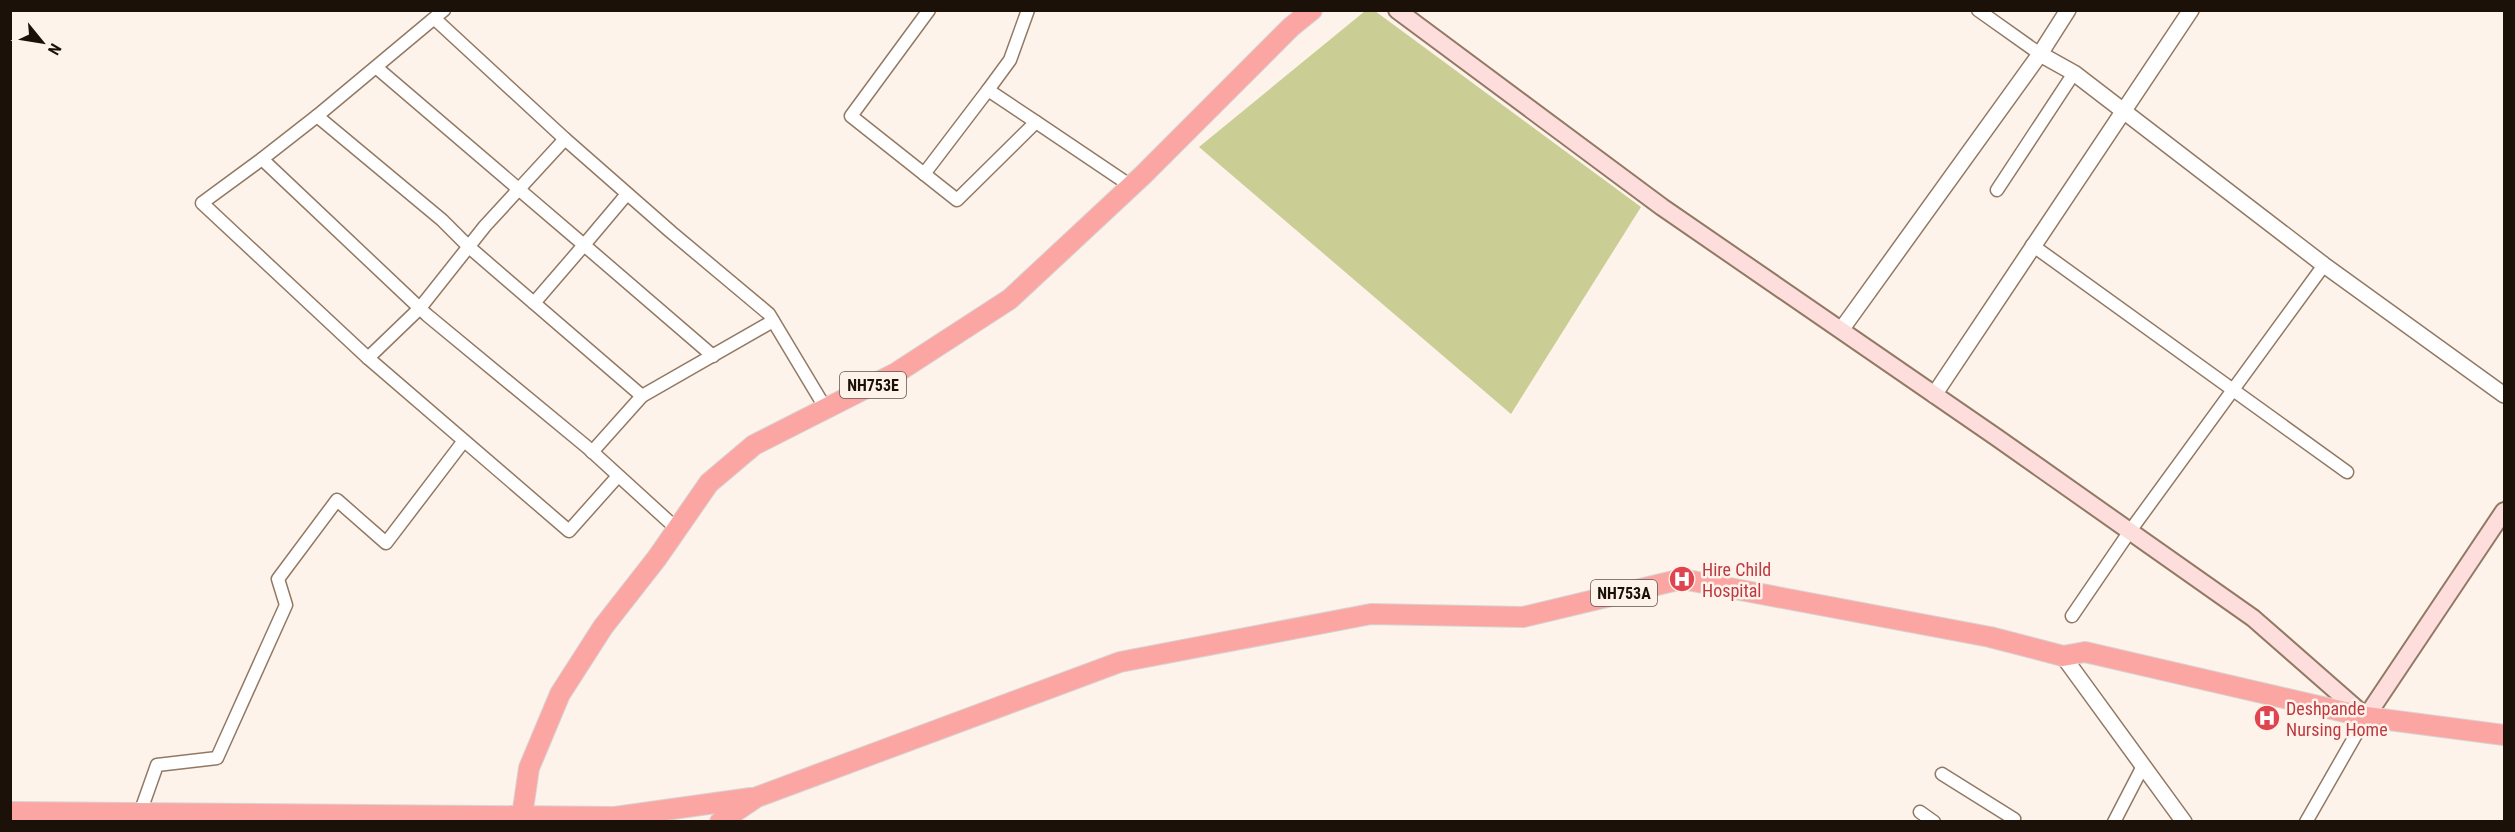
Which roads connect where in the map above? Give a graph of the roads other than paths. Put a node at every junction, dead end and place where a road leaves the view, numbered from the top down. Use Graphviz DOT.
graph roads {
  1 [pos="929,10"];
  2 [pos="1028,10"];
  3 [pos="1396,10"];
  4 [pos="1978,10"];
  5 [pos="2068,10"];
  6 [pos="2191,10"];
  7 [pos="1302,13"];
  8 [pos="439,15"];
  9 [pos="2040,54"];
  10 [pos="377,68"];
  11 [pos="2074,73"];
  12 [pos="988,90"];
  13 [pos="2126,111"];
  14 [pos="317,116"];
  15 [pos="1036,122"];
  16 [pos="566,139"];
  17 [pos="262,159"];
  18 [pos="924,174"];
  19 [pos="1131,186"];
  20 [pos="518,190"];
  21 [pos="1997,190"];
  22 [pos="627,194"];
  23 [pos="584,244"];
  24 [pos="2032,245"];
  25 [pos="468,247"];
  26 [pos="2324,265"];
  27 [pos="534,303"];
  28 [pos="420,308"];
  29 [pos="773,321"];
  30 [pos="1841,330"];
  31 [pos="713,356"];
  32 [pos="368,358"];
  33 [pos="2234,389"];
  34 [pos="1934,394"];
  35 [pos="2505,395"];
  36 [pos="642,396"];
  37 [pos="826,409"];
  38 [pos="463,442"];
  39 [pos="592,452"];
  40 [pos="2347,472"];
  41 [pos="618,476"];
  42 [pos="2505,511"];
  43 [pos="677,529"];
  44 [pos="2130,531"];
  45 [pos="2073,616"];
  46 [pos="2063,656"];
  47 [pos="2366,717"];
  48 [pos="2505,735"];
  49 [pos="2143,766"];
  50 [pos="1942,774"];
  51 [pos="757,797"];
  52 [pos="10,812"];
  53 [pos="1920,812"];
  54 [pos="140,813"];
  55 [pos="522,816"];
  56 [pos="261,818"];
  57 [pos="720,822"];
  58 [pos="1934,822"];
  59 [pos="2013,822"];
  60 [pos="2114,822"];
  61 [pos="2184,822"];
  62 [pos="2306,822"];
  1 -- 18 [label="street"];
  2 -- 12 [label="street"];
  3 -- 30 [label="main road"];
  4 -- 9 [label="street"];
  5 -- 9 [label="street"];
  6 -- 13 [label="street"];
  7 -- 19 [label="highway, NH753E"];
  8 -- 10 [label="street"];
  8 -- 16 [label="street"];
  9 -- 11 [label="street"];
  9 -- 30 [label="street"];
  10 -- 14 [label="street"];
  10 -- 20 [label="street"];
  11 -- 13 [label="street"];
  11 -- 21 [label="street"];
  12 -- 15 [label="street"];
  12 -- 18 [label="street"];
  13 -- 24 [label="street"];
  13 -- 26 [label="street"];
  14 -- 17 [label="street"];
  14 -- 25 [label="street"];
  15 -- 18 [label="street"];
  15 -- 19 [label="street"];
  16 -- 20 [label="street"];
  16 -- 22 [label="street"];
  17 -- 28 [label="street"];
  17 -- 32 [label="street"];
  19 -- 37 [label="highway, NH753E"];
  20 -- 23 [label="street"];
  20 -- 25 [label="street"];
  22 -- 23 [label="street"];
  22 -- 29 [label="street"];
  23 -- 27 [label="street"];
  23 -- 31 [label="street"];
  24 -- 33 [label="street"];
  24 -- 34 [label="street"];
  25 -- 27 [label="street"];
  25 -- 28 [label="street"];
  26 -- 33 [label="street"];
  26 -- 35 [label="street"];
  27 -- 36 [label="street"];
  28 -- 32 [label="street"];
  28 -- 39 [label="street"];
  29 -- 31 [label="street"];
  29 -- 37 [label="street"];
  30 -- 34 [label="main road"];
  31 -- 36 [label="street"];
  32 -- 38 [label="street"];
  33 -- 40 [label="street"];
  33 -- 44 [label="street"];
  34 -- 44 [label="main road"];
  36 -- 39 [label="street"];
  37 -- 43 [label="highway, NH753E"];
  38 -- 41 [label="street"];
  38 -- 54 [label="street"];
  39 -- 41 [label="street"];
  41 -- 43 [label="street"];
  42 -- 47 [label="main road"];
  43 -- 55 [label="highway, NH753E"];
  44 -- 45 [label="street"];
  44 -- 47 [label="main road"];
  46 -- 47 [label="highway, NH753A"];
  46 -- 49 [label="street"];
  46 -- 51 [label="highway, NH753A"];
  47 -- 48 [label="highway, NH753A"];
  47 -- 62 [label="street"];
  49 -- 60 [label="street"];
  49 -- 61 [label="street"];
  50 -- 59 [label="street"];
  51 -- 55 [label="highway, NH753A"];
  51 -- 57 [label="highway"];
  52 -- 54 [label="highway, NH753A"];
  53 -- 58 [label="street"];
  54 -- 56 [label="highway, NH753A"];
  55 -- 56 [label="highway, NH753A"];
}
